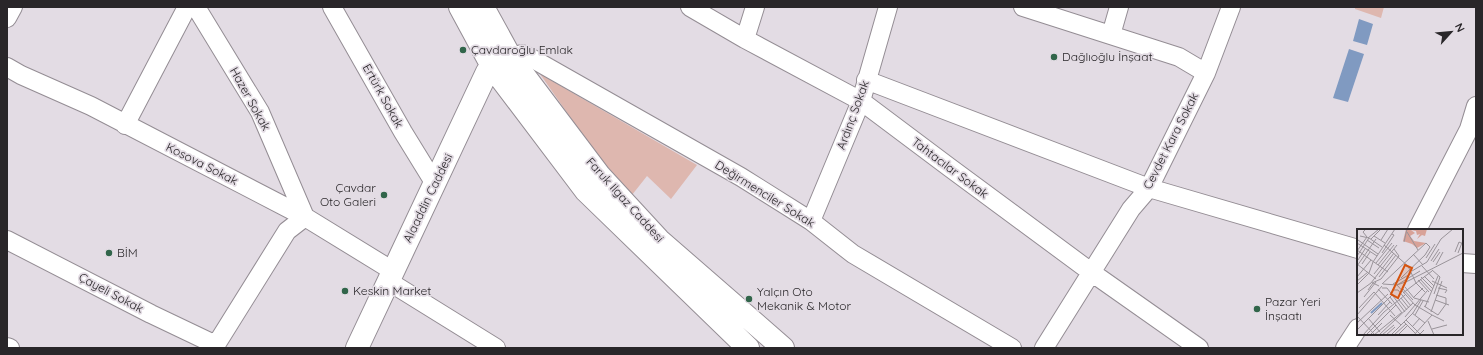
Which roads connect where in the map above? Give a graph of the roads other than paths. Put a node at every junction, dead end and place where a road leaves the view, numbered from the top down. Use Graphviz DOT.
graph roads {
  1 [pos="13,7"];
  2 [pos="188,7"];
  3 [pos="196,7"];
  4 [pos="332,7"];
  5 [pos="460,7"];
  6 [pos="483,7"];
  7 [pos="690,7"];
  8 [pos="755,7"];
  9 [pos="888,7"];
  10 [pos="1023,7"];
  11 [pos="1120,7"];
  12 [pos="1230,7"];
  13 [pos="7,18"];
  14 [pos="1111,35"];
  15 [pos="745,39"];
  16 [pos="502,63"];
  17 [pos="7,68"];
  18 [pos="1206,73"];
  19 [pos="866,80"];
  20 [pos="861,101"];
  21 [pos="1476,106"];
  22 [pos="125,125"];
  23 [pos="435,184"];
  24 [pos="1149,188"];
  25 [pos="305,217"];
  26 [pos="811,221"];
  27 [pos="1418,229"];
  28 [pos="7,240"];
  29 [pos="1357,249"];
  30 [pos="1463,263"];
  31 [pos="1476,264"];
  32 [pos="1091,272"];
  33 [pos="390,276"];
  34 [pos="1357,330"];
  35 [pos="489,346"];
  36 [pos="215,347"];
  37 [pos="357,348"];
  38 [pos="748,348"];
  39 [pos="783,348"];
  40 [pos="1012,348"];
  41 [pos="1044,348"];
  42 [pos="1199,348"];
  43 [pos="1345,348"];
  1 -- 13 [label="street"];
  2 -- 22 [label="street"];
  3 -- 25 [label="street, Hazer Sokak"];
  4 -- 23 [label="street, Ertürk Sokak"];
  5 -- 16 [label="street, Faruk Ilgaz Caddesi"];
  6 -- 16 [label="street, Faruk Ilgaz Caddesi"];
  7 -- 15 [label="street, Tahtacılar Sokak"];
  8 -- 15 [label="street"];
  9 -- 19 [label="street, Ardınç Sokak"];
  10 -- 14 [label="street"];
  11 -- 14 [label="street"];
  12 -- 18 [label="street, Cevdet Kara Sokak"];
  14 -- 18 [label="street"];
  15 -- 20 [label="street, Tahtacılar Sokak"];
  16 -- 23 [label="street, Alaaddin Caddesi"];
  16 -- 26 [label="street, Değirmenciler Sokak"];
  16 -- 38 [label="street, Faruk Ilgaz Caddesi"];
  16 -- 39 [label="street, Faruk Ilgaz Caddesi"];
  17 -- 22 [label="street, Kosova Sokak"];
  18 -- 24 [label="street, Cevdet Kara Sokak"];
  19 -- 20 [label="street, Ardınç Sokak"];
  19 -- 24 [label="street"];
  20 -- 26 [label="street, Ardınç Sokak"];
  20 -- 32 [label="street, Tahtacılar Sokak"];
  21 -- 27 [label="street"];
  22 -- 25 [label="street, Kosova Sokak"];
  23 -- 33 [label="street, Alaaddin Caddesi"];
  24 -- 29 [label="street"];
  24 -- 32 [label="street, Cevdet Kara Sokak"];
  25 -- 33 [label="street, Kosova Sokak"];
  25 -- 36 [label="street"];
  26 -- 40 [label="street, Değirmenciler Sokak"];
  28 -- 36 [label="street, Çayeli Sokak"];
  30 -- 31 [label="street"];
  32 -- 41 [label="street, Cevdet Kara Sokak"];
  32 -- 42 [label="street, Tahtacılar Sokak"];
  33 -- 35 [label="street, Kosova Sokak"];
  33 -- 37 [label="street, Alaaddin Caddesi"];
  34 -- 43 [label="street"];
}
